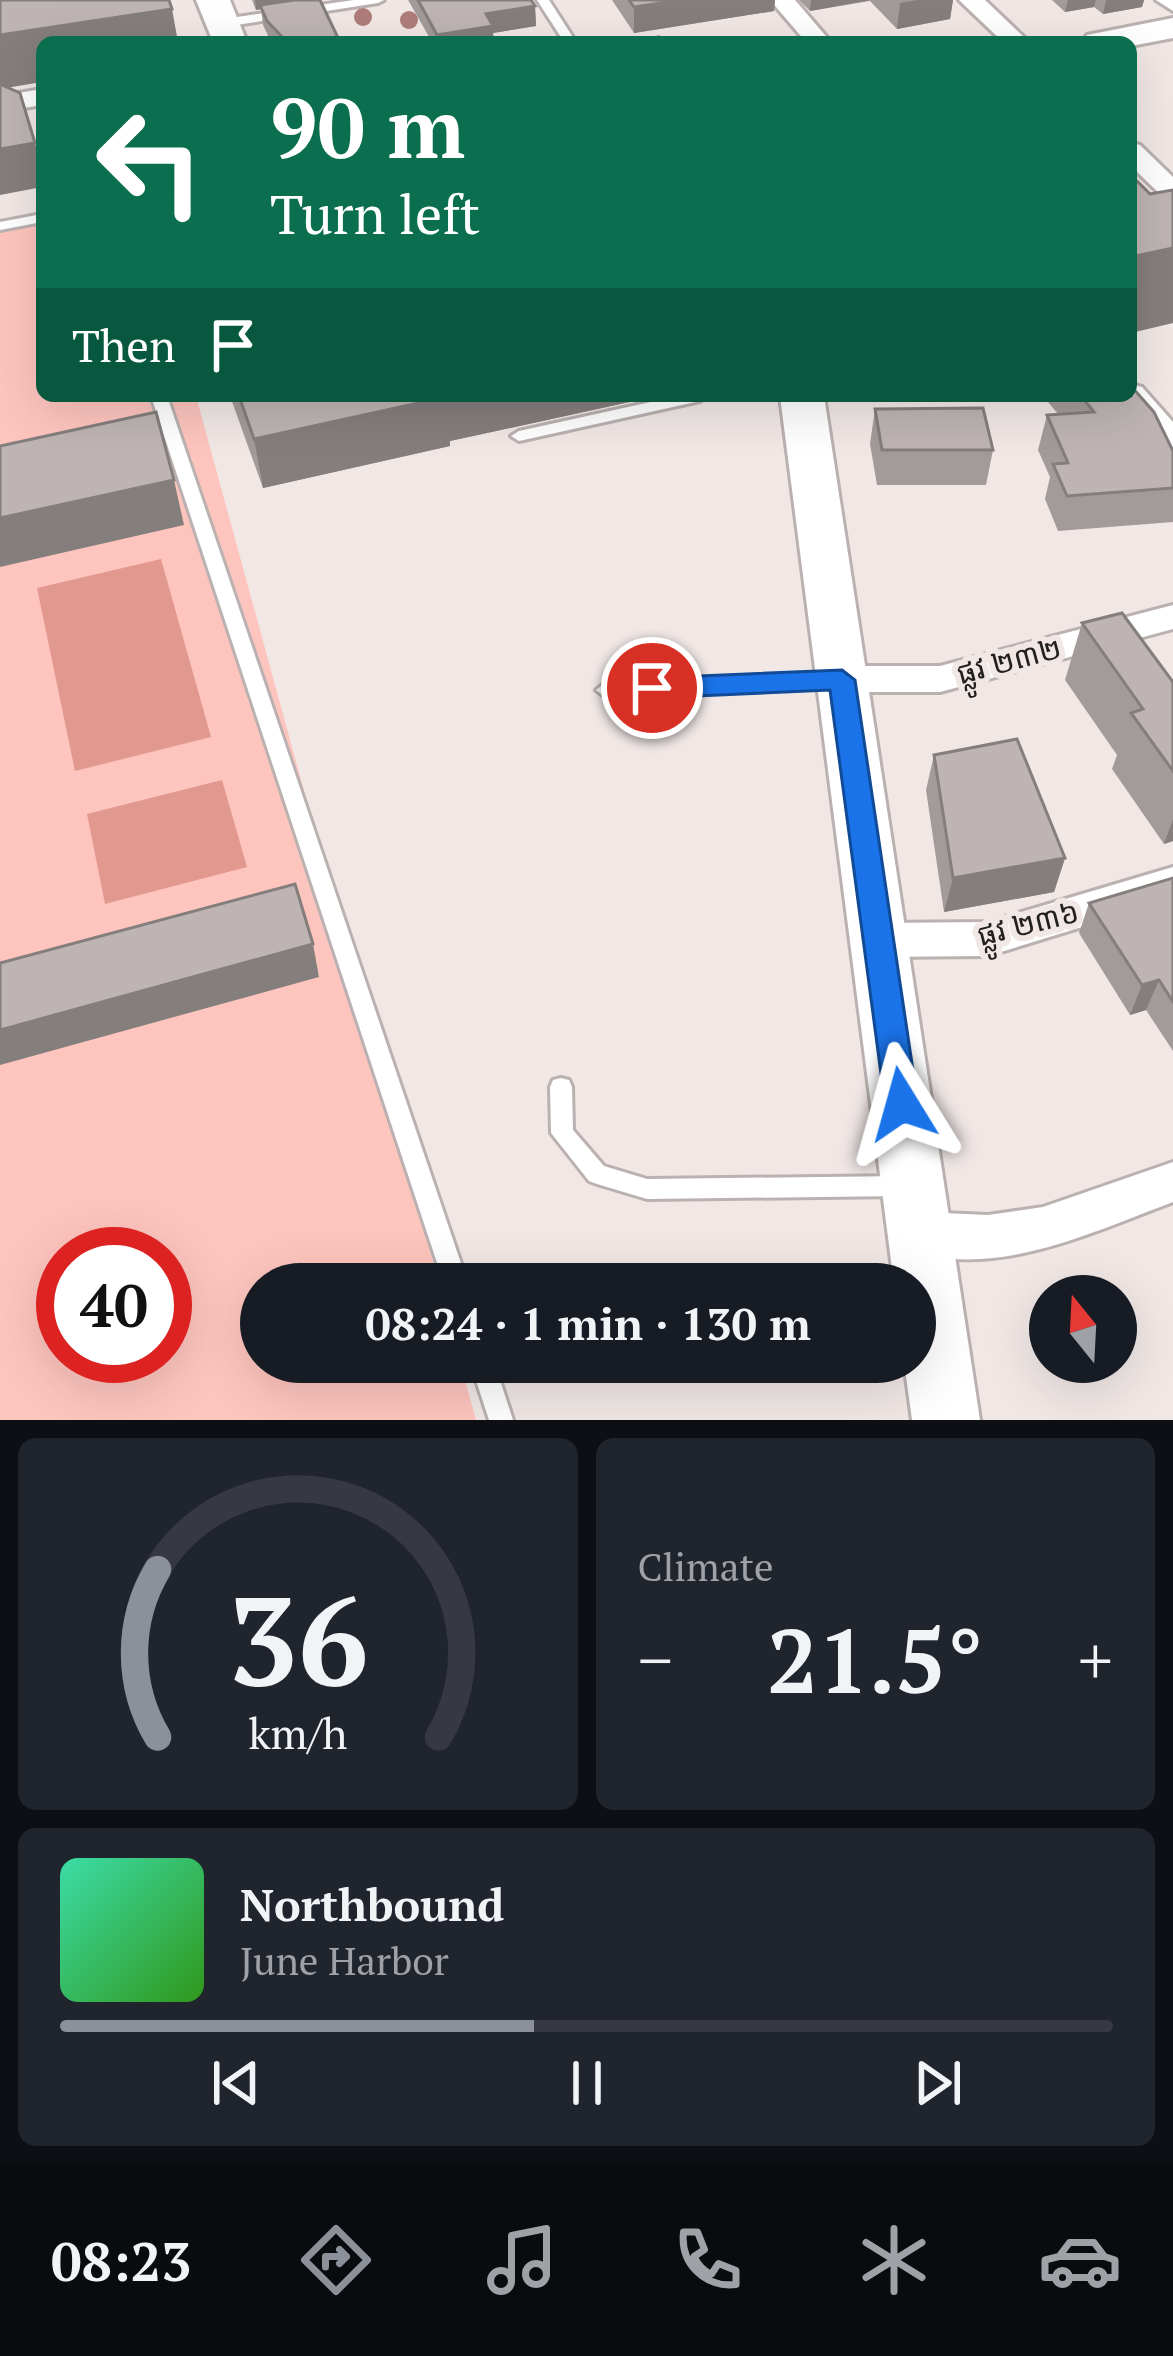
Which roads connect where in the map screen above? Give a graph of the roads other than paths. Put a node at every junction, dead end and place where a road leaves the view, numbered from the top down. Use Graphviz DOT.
graph roads {
  1 [pos="378,0"];
  2 [pos="543,0"];
  3 [pos="782,0"];
  4 [pos="971,0"];
  5 [pos="222,22"];
  6 [pos="1173,28"];
  7 [pos="566,36"];
  8 [pos="814,36"];
  9 [pos="1010,36"];
  10 [pos="1131,36"];
  11 [pos="1173,56"];
  12 [pos="1137,63"];
  13 [pos="36,98"];
  14 [pos="0,104"];
  15 [pos="1137,157"];
  16 [pos="1173,192"];
  17 [pos="36,219"];
  18 [pos="0,226"];
  19 [pos="1137,401"];
  20 [pos="161,402"];
  21 [pos="673,402"];
  22 [pos="803,402"];
  23 [pos="519,436"];
  24 [pos="1173,441"];
  25 [pos="1173,617"];
  26 [pos="842,680"];
  27 [pos="604,690"];
  28 [pos="1173,883"];
  29 [pos="879,940"];
  30 [pos="561,1087"];
  31 [pos="1173,1182"];
  32 [pos="916,1209"];
  33 [pos="449,1263"];
  34 [pos="489,1383"];
  35 [pos="501,1420"];
  36 [pos="946,1420"];
  1 -- 5 [label="lane"];
  2 -- 7 [label="lane"];
  3 -- 8 [label="street"];
  4 -- 9 [label="street"];
  6 -- 10 [label="street"];
  11 -- 12 [label="street"];
  13 -- 14 [label="street"];
  15 -- 16 [label="street"];
  17 -- 18 [label="lane"];
  19 -- 24 [label="street"];
  20 -- 33 [label="lane"];
  21 -- 23 [label="lane"];
  22 -- 26 [label="street"];
  25 -- 26 [label="street, ផ្លូវ ២៣២"];
  26 -- 27 [label="lane"];
  26 -- 29 [label="street"];
  28 -- 29 [label="street, ផ្លូវ ២៣៦"];
  29 -- 32 [label="street"];
  30 -- 32 [label="lane"];
  31 -- 32 [label="street"];
  32 -- 36 [label="street"];
  34 -- 35 [label="lane"];
}
